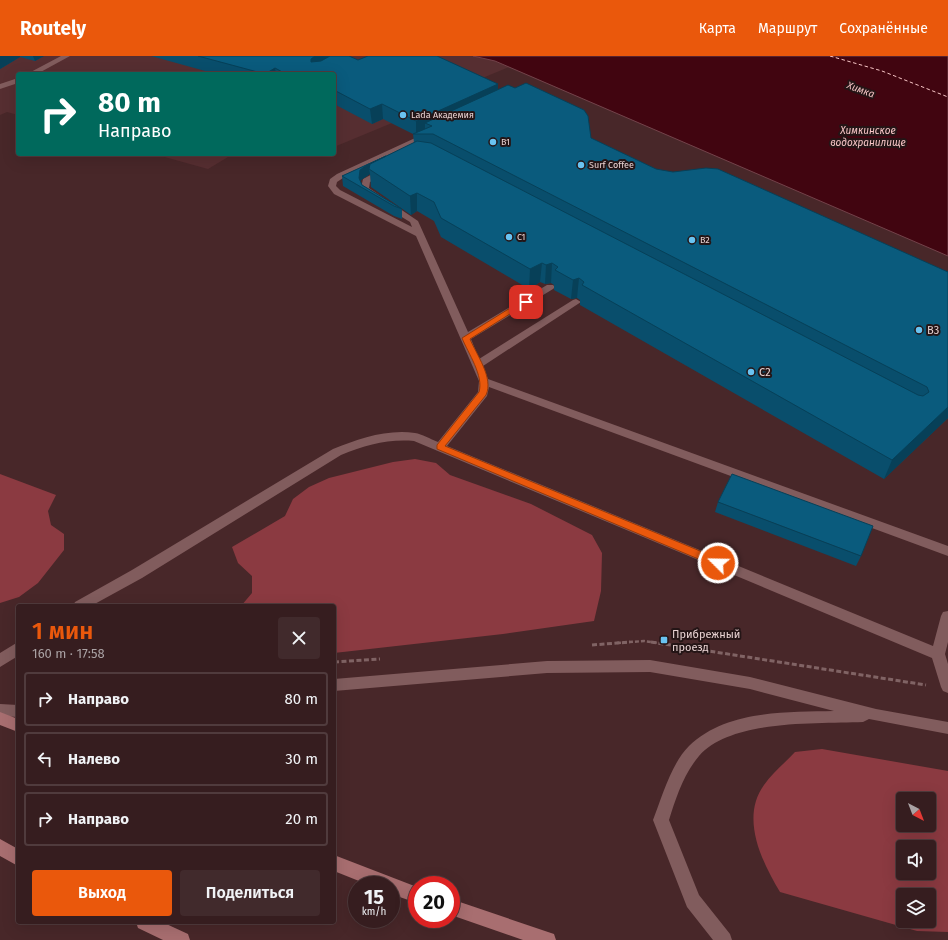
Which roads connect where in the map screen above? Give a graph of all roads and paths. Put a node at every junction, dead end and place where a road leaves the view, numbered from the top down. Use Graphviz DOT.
graph roads {
  1 [pos="66,56"];
  2 [pos="35,72"];
  3 [pos="16,81"];
  4 [pos="0,87"];
  5 [pos="439,130"];
  6 [pos="390,169"];
  7 [pos="421,235"];
  8 [pos="550,287"];
  9 [pos="576,302"];
  10 [pos="466,338"];
  11 [pos="477,365"];
  12 [pos="484,381"];
  13 [pos="440,447"];
  14 [pos="948,551"];
  15 [pos="84,604"];
  16 [pos="948,616"];
  17 [pos="16,649"];
  18 [pos="938,654"];
  19 [pos="0,661"];
  20 [pos="336,685"];
  21 [pos="948,687"];
  22 [pos="0,710"];
  23 [pos="16,711"];
  24 [pos="876,715"];
  25 [pos="0,718"];
  26 [pos="16,725"];
  27 [pos="948,728"];
  28 [pos="0,847"];
  29 [pos="16,857"];
  30 [pos="336,864"];
  31 [pos="367,876"];
  32 [pos="460,910"];
  33 [pos="148,924"];
  34 [pos="182,940"];
  35 [pos="548,940"];
  36 [pos="724,940"];
  1 -- 2 [label="street"];
  3 -- 4 [label="street"];
  5 -- 7 [label="street"];
  6 -- 7 [label="street"];
  7 -- 10 [label="street"];
  8 -- 10 [label="street"];
  9 -- 11 [label="street"];
  10 -- 11 [label="street"];
  11 -- 12 [label="street"];
  12 -- 13 [label="street"];
  12 -- 14 [label="street"];
  13 -- 15 [label="street"];
  13 -- 18 [label="street"];
  16 -- 18 [label="street"];
  17 -- 19 [label="street"];
  18 -- 21 [label="street"];
  20 -- 24 [label="street"];
  22 -- 23 [label="street"];
  24 -- 27 [label="street"];
  24 -- 36 [label="street"];
  25 -- 26 [label="main road"];
  28 -- 29 [label="main road"];
  30 -- 31 [label="main road"];
  32 -- 35 [label="main road"];
  33 -- 34 [label="main road"];
}
